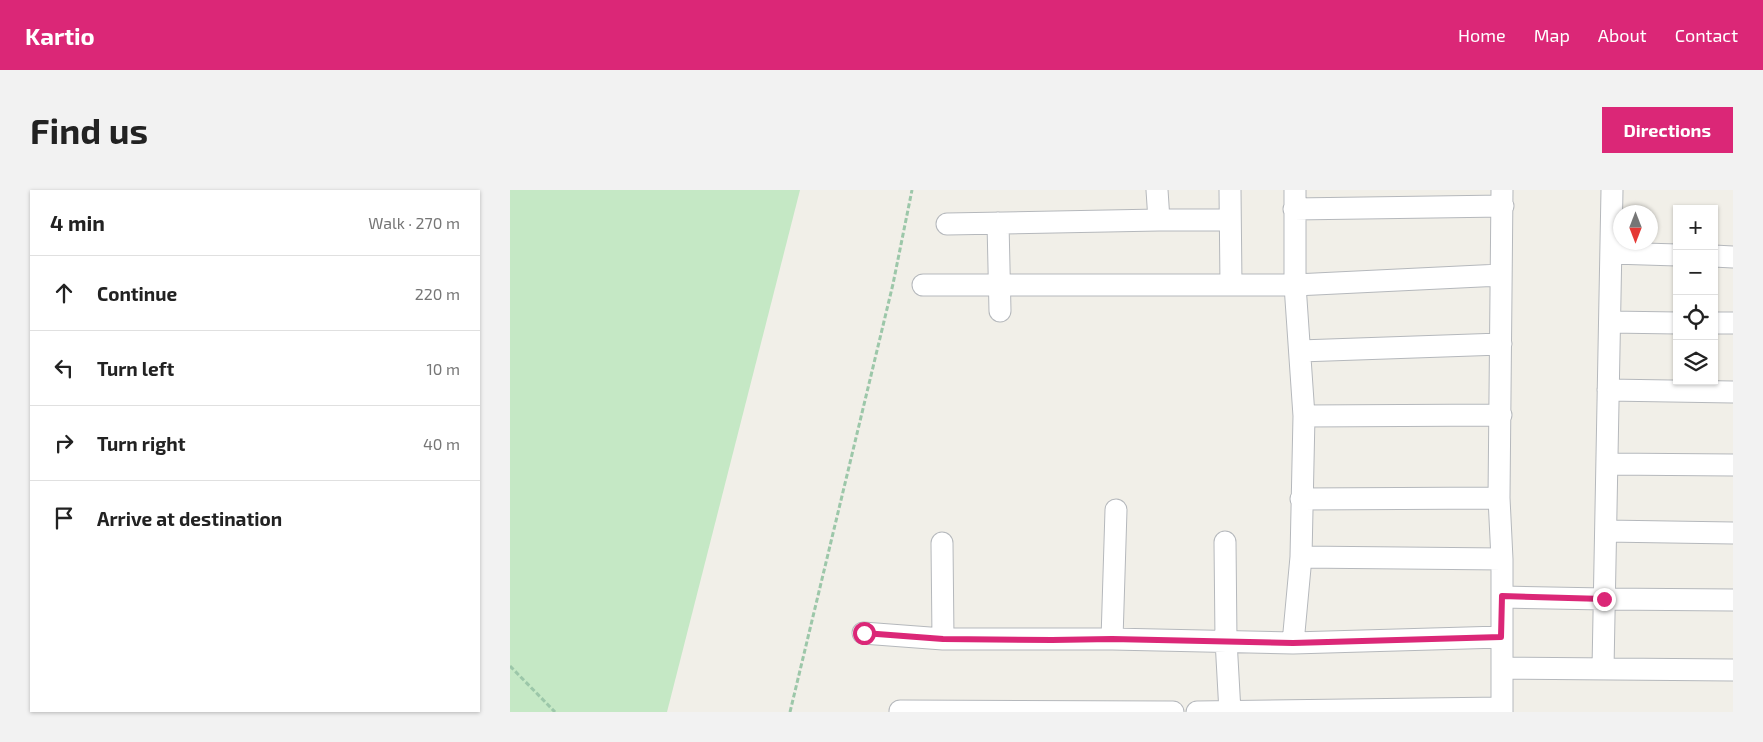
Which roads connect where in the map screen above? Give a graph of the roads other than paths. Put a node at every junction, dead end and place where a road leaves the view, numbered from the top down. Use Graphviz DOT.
graph roads {
  1 [pos="1157,190"];
  2 [pos="1230,190"];
  3 [pos="1612,190"];
  4 [pos="1503,198"];
  5 [pos="1294,200"];
  6 [pos="1159,220"];
  7 [pos="1230,220"];
  8 [pos="998,223"];
  9 [pos="947,224"];
  10 [pos="1612,253"];
  11 [pos="1673,255"];
  12 [pos="1718,256"];
  13 [pos="1733,257"];
  14 [pos="1501,275"];
  15 [pos="1231,284"];
  16 [pos="1295,284"];
  17 [pos="924,286"];
  18 [pos="999,286"];
  19 [pos="1000,311"];
  20 [pos="1610,322"];
  21 [pos="1673,322"];
  22 [pos="1718,323"];
  23 [pos="1733,323"];
  24 [pos="1501,344"];
  25 [pos="1300,351"];
  26 [pos="1608,390"];
  27 [pos="1733,392"];
  28 [pos="1501,415"];
  29 [pos="1304,416"];
  30 [pos="1607,464"];
  31 [pos="1733,465"];
  32 [pos="1499,498"];
  33 [pos="1301,499"];
  34 [pos="1116,510"];
  35 [pos="1606,531"];
  36 [pos="1733,533"];
  37 [pos="1225,542"];
  38 [pos="942,543"];
  39 [pos="1301,557"];
  40 [pos="1502,559"];
  41 [pos="1502,596"];
  42 [pos="1604,599"];
  43 [pos="1733,600"];
  44 [pos="864,633"];
  45 [pos="1501,637"];
  46 [pos="943,639"];
  47 [pos="1112,639"];
  48 [pos="1226,640"];
  49 [pos="1293,643"];
  50 [pos="1502,668"];
  51 [pos="1603,669"];
  52 [pos="1733,670"];
  53 [pos="1502,710"];
  54 [pos="900,711"];
  55 [pos="984,711"];
  56 [pos="1230,711"];
  57 [pos="1292,711"];
  58 [pos="1352,711"];
  59 [pos="1173,712"];
  60 [pos="1197,712"];
  1 -- 6 [label="street"];
  2 -- 7 [label="street"];
  3 -- 10 [label="street"];
  4 -- 5 [label="street"];
  4 -- 14 [label="street"];
  5 -- 16 [label="street"];
  6 -- 7 [label="street"];
  6 -- 8 [label="street"];
  7 -- 15 [label="street"];
  8 -- 9 [label="street"];
  8 -- 18 [label="street"];
  10 -- 11 [label="street"];
  10 -- 20 [label="street"];
  12 -- 13 [label="street"];
  14 -- 16 [label="street"];
  14 -- 24 [label="street"];
  15 -- 16 [label="street"];
  15 -- 18 [label="street"];
  16 -- 25 [label="street"];
  17 -- 18 [label="street"];
  18 -- 19 [label="street"];
  20 -- 21 [label="street"];
  20 -- 26 [label="street"];
  22 -- 23 [label="street"];
  24 -- 25 [label="street"];
  24 -- 28 [label="street"];
  25 -- 29 [label="street"];
  26 -- 27 [label="street"];
  26 -- 30 [label="street"];
  28 -- 29 [label="street"];
  28 -- 32 [label="street"];
  29 -- 33 [label="street"];
  30 -- 31 [label="street"];
  30 -- 35 [label="street"];
  32 -- 33 [label="street"];
  32 -- 40 [label="street"];
  33 -- 39 [label="street"];
  34 -- 47 [label="street"];
  35 -- 36 [label="street"];
  35 -- 42 [label="street"];
  37 -- 48 [label="street"];
  38 -- 46 [label="street"];
  39 -- 40 [label="street"];
  39 -- 49 [label="street"];
  40 -- 41 [label="street"];
  41 -- 42 [label="street"];
  41 -- 45 [label="street"];
  42 -- 43 [label="street"];
  42 -- 51 [label="street"];
  44 -- 46 [label="street"];
  45 -- 49 [label="street"];
  45 -- 50 [label="street"];
  46 -- 47 [label="street"];
  47 -- 48 [label="street"];
  48 -- 49 [label="street"];
  48 -- 56 [label="street"];
  50 -- 51 [label="street"];
  50 -- 53 [label="street"];
  51 -- 52 [label="street"];
  53 -- 58 [label="street"];
  54 -- 55 [label="street"];
  55 -- 59 [label="street"];
  56 -- 57 [label="street"];
  56 -- 60 [label="street"];
  57 -- 58 [label="street"];
}
